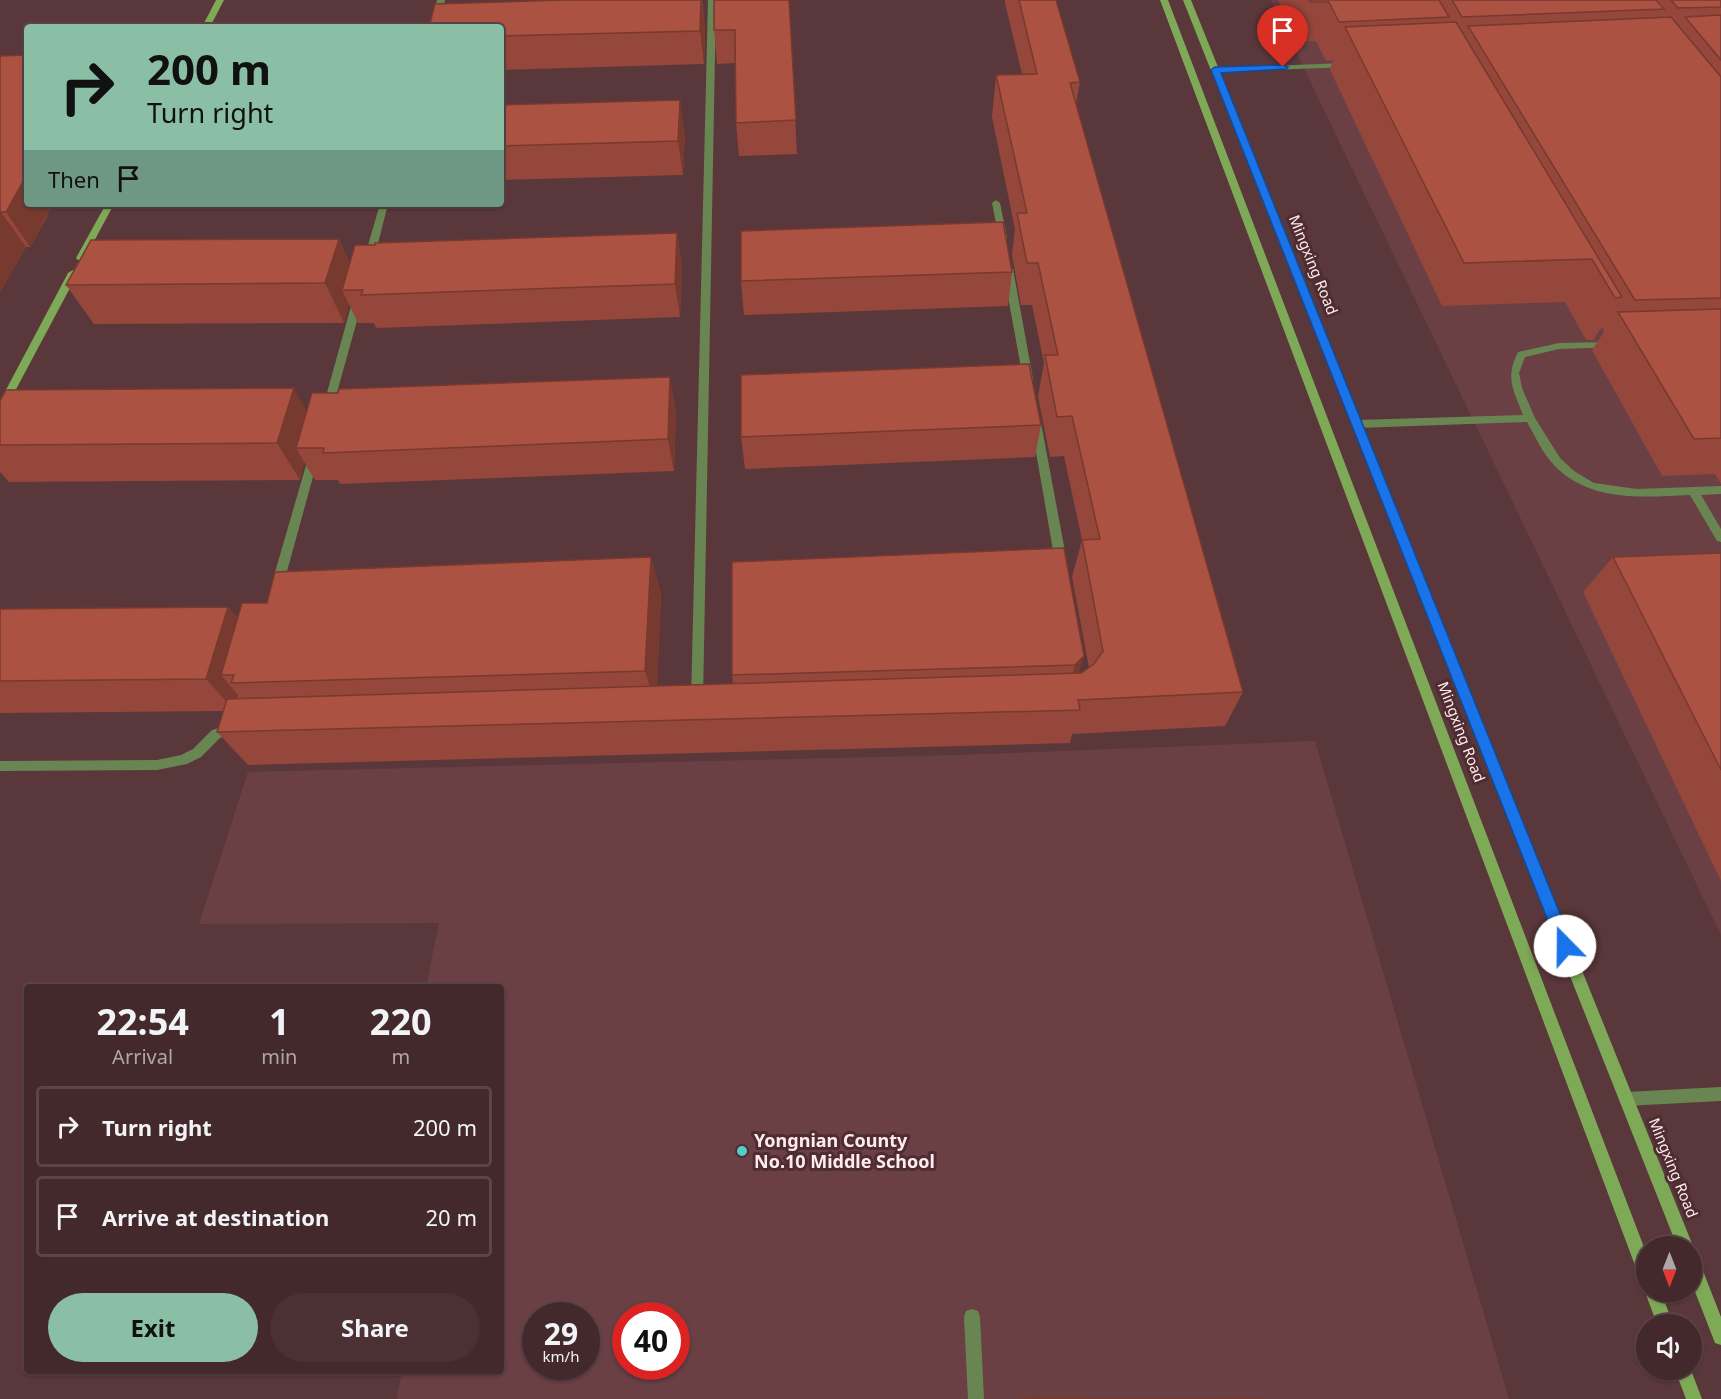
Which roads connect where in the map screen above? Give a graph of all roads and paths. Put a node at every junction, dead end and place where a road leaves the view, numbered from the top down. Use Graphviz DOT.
graph roads {
  1 [pos="220,0"];
  2 [pos="441,0"];
  3 [pos="712,0"];
  4 [pos="1164,0"];
  5 [pos="1188,0"];
  6 [pos="208,24"];
  7 [pos="435,24"];
  8 [pos="1358,64"];
  9 [pos="1215,70"];
  10 [pos="996,203"];
  11 [pos="108,207"];
  12 [pos="383,207"];
  13 [pos="365,272"];
  14 [pos="362,283"];
  15 [pos="1598,335"];
  16 [pos="1628,344"];
  17 [pos="1604,345"];
  18 [pos="1030,392"];
  19 [pos="0,410"];
  20 [pos="1035,416"];
  21 [pos="1530,418"];
  22 [pos="324,419"];
  23 [pos="1357,424"];
  24 [pos="318,442"];
  25 [pos="1721,490"];
  26 [pos="1693,491"];
  27 [pos="1721,538"];
  28 [pos="1062,569"];
  29 [pos="273,601"];
  30 [pos="697,711"];
  31 [pos="243,722"];
  32 [pos="0,766"];
  33 [pos="1721,1094"];
  34 [pos="1626,1098"];
  35 [pos="1681,1236"];
  36 [pos="1636,1247"];
  37 [pos="1702,1289"];
  38 [pos="972,1317"];
  39 [pos="1721,1337"];
  40 [pos="1687,1380"];
  41 [pos="976,1399"];
  42 [pos="1694,1399"];
  1 -- 6 [label="street"];
  2 -- 7 [label="street"];
  3 -- 30 [label="street"];
  4 -- 36 [label="street, Mingxing Road"];
  5 -- 9 [label="street, Mingxing Road"];
  8 -- 9 [label="street"];
  9 -- 23 [label="street, Mingxing Road"];
  10 -- 18 [label="street"];
  11 -- 19 [label="street"];
  12 -- 13 [label="street"];
  14 -- 22 [label="street"];
  15 -- 17 [label="street"];
  16 -- 17 [label="street"];
  17 -- 21 [label="street"];
  20 -- 28 [label="street"];
  21 -- 23 [label="street"];
  21 -- 26 [label="street"];
  23 -- 34 [label="street, Mingxing Road"];
  24 -- 29 [label="street"];
  25 -- 26 [label="street"];
  26 -- 27 [label="street"];
  31 -- 32 [label="street"];
  33 -- 34 [label="street"];
  34 -- 35 [label="street, Mingxing Road"];
  37 -- 39 [label="street"];
  38 -- 41 [label="street"];
  40 -- 42 [label="street"];
}
